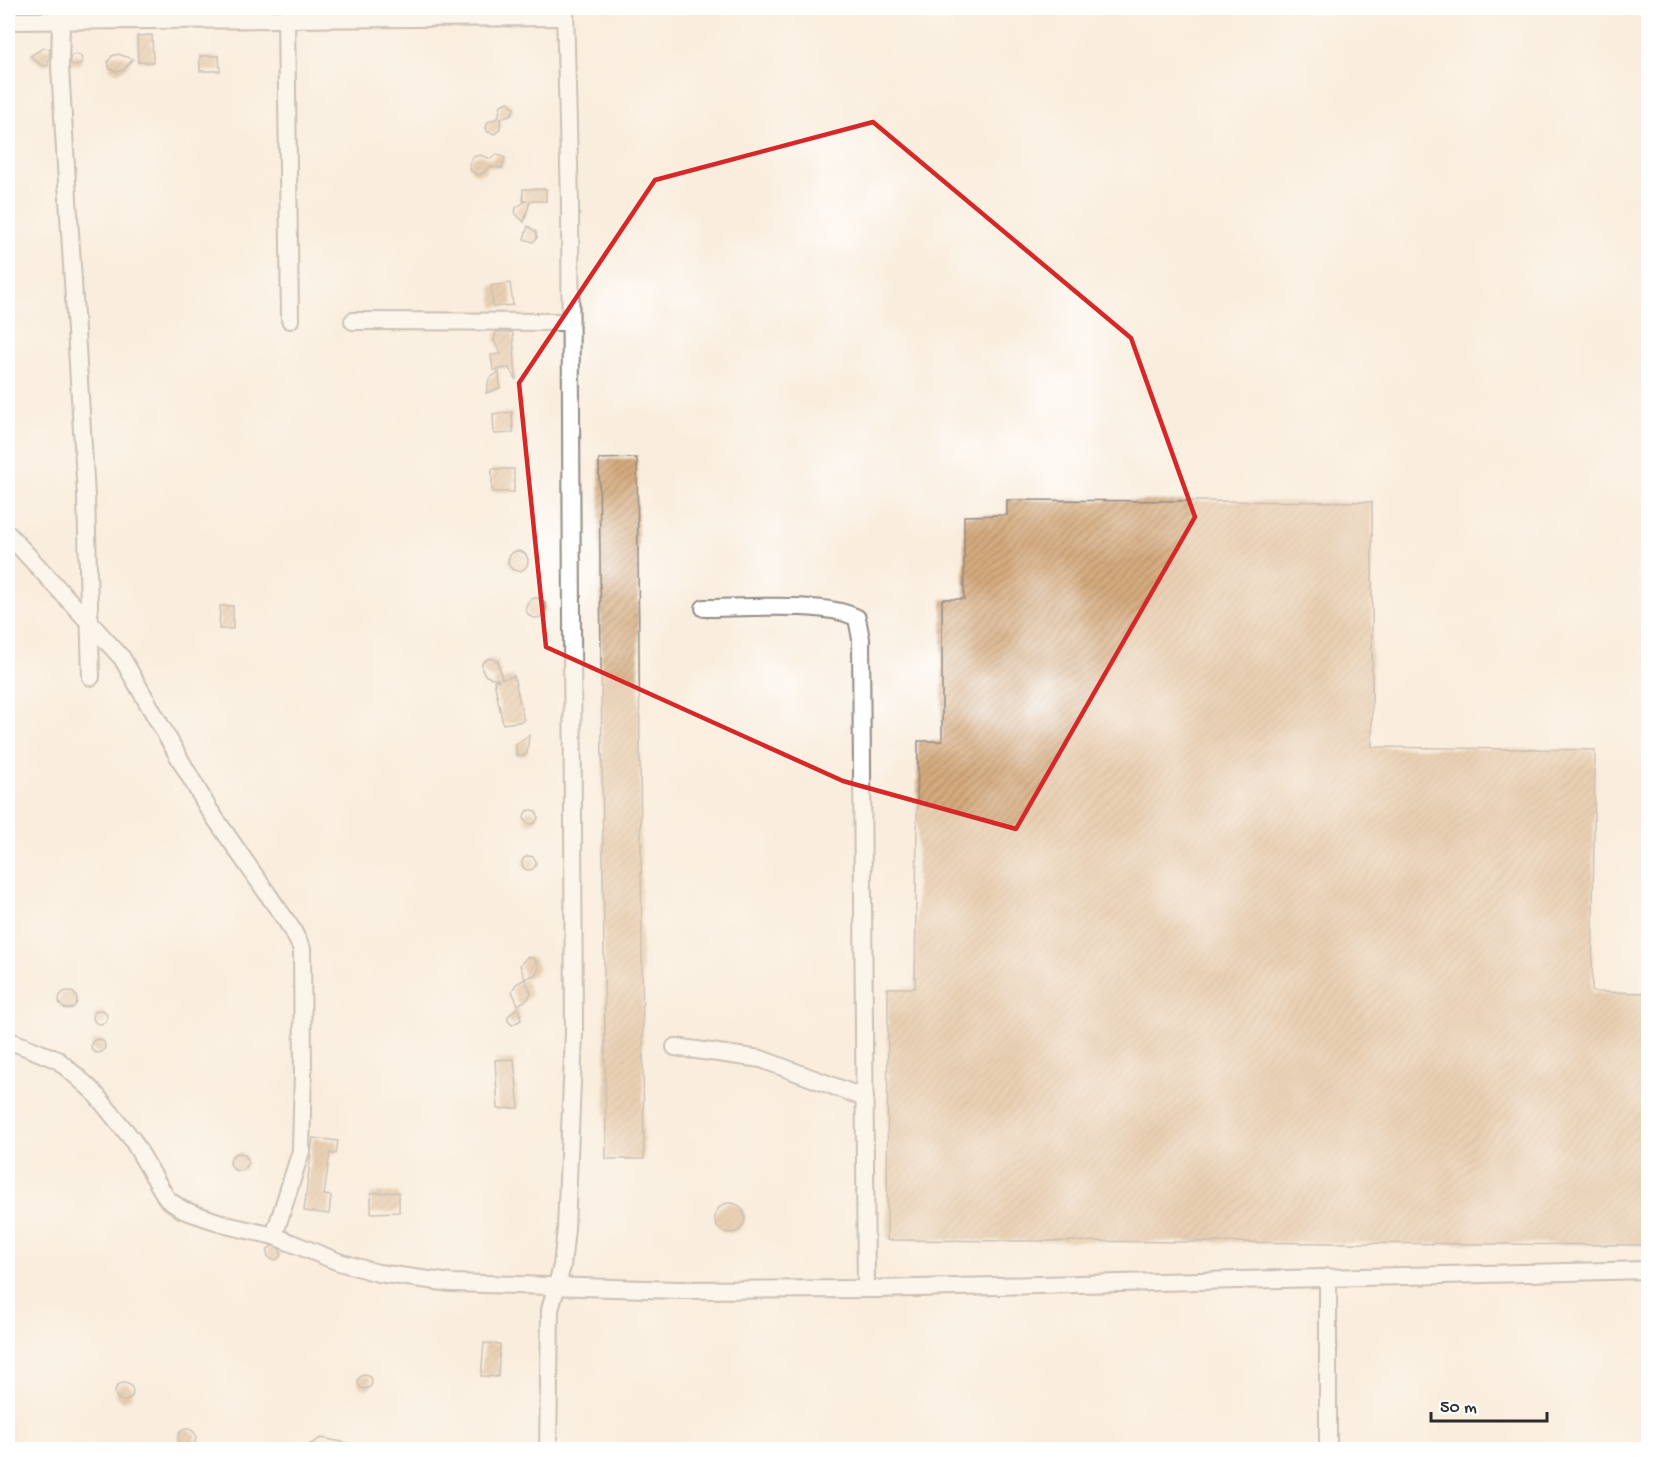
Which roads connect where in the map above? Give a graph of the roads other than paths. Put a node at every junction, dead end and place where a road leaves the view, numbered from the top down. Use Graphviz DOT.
graph roads {
  1 [pos="565,12"];
  2 [pos="33,14"];
  3 [pos="286,17"];
  4 [pos="8,21"];
  5 [pos="61,22"];
  6 [pos="290,320"];
  7 [pos="353,321"];
  8 [pos="570,322"];
  9 [pos="8,534"];
  10 [pos="704,608"];
  11 [pos="90,621"];
  12 [pos="91,677"];
  13 [pos="8,1040"];
  14 [pos="675,1047"];
  15 [pos="865,1098"];
  16 [pos="274,1236"];
  17 [pos="1648,1270"];
  18 [pos="1328,1277"];
  19 [pos="556,1288"];
  20 [pos="866,1289"];
  21 [pos="548,1449"];
  22 [pos="1328,1449"];
  1 -- 3 [label="street"];
  1 -- 8 [label="street"];
  2 -- 4 [label="street"];
  2 -- 5 [label="street"];
  3 -- 5 [label="street"];
  3 -- 6 [label="street"];
  5 -- 11 [label="street"];
  7 -- 8 [label="street"];
  8 -- 19 [label="street"];
  9 -- 11 [label="street"];
  10 -- 15 [label="street"];
  11 -- 12 [label="street"];
  11 -- 16 [label="street"];
  13 -- 16 [label="street"];
  14 -- 15 [label="street"];
  15 -- 20 [label="street"];
  16 -- 19 [label="street"];
  17 -- 18 [label="street"];
  18 -- 20 [label="street"];
  18 -- 22 [label="street"];
  19 -- 20 [label="street"];
  19 -- 21 [label="street"];
}
